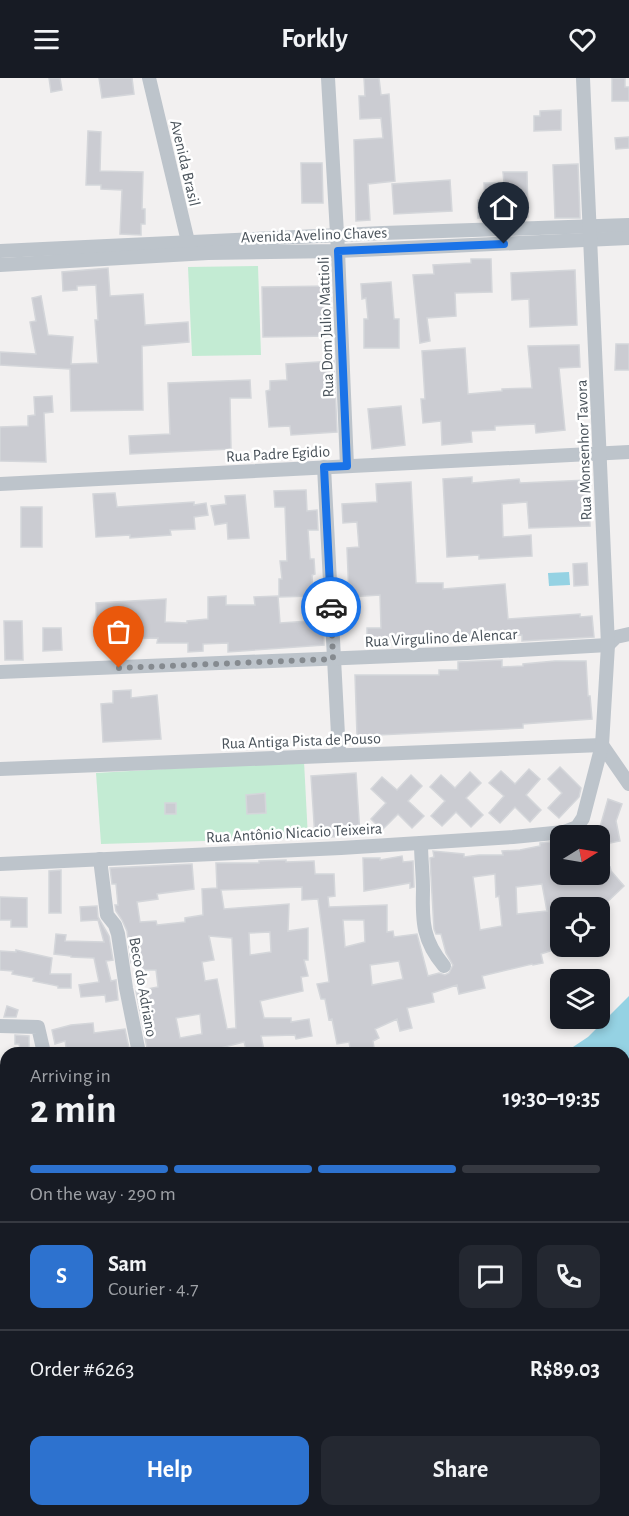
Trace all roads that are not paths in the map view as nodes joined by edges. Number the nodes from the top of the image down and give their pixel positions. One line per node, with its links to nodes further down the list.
1 (149, 78): 8 (street, Avenida Brasil)
2 (328, 78): 6 (street, Rua Dom Julio Mattioli)
3 (583, 78): 5 (street, Rua Monsenhor Tavora)
4 (629, 225): 5 (street, Avenida Avelino Chaves)
5 (591, 233): 6 (street, Avenida Avelino Chaves); 7 (street, Avenida Avelino Chaves); 10 (street, Avenida Avelino Chaves); 13 (street, Rua Monsenhor Tavora)
6 (337, 235): 8 (street, Avenida Avelino Chaves); 10 (street, Rua Dom Julio Mattioli)
7 (629, 238)
8 (190, 248): 9 (street, Avenida Avelino Chaves); 10 (street, Avenida Avelino Chaves); 11 (street, Avenida Avelino Chaves)
9 (0, 250)
10 (338, 251): 14 (street, Rua Dom Julio Mattioli)
11 (0, 265)
12 (629, 452): 13 (street, Rua Padre Egidio)
13 (600, 454): 14 (street, Rua Padre Egidio); 18 (street, Rua Monsenhor Tavora)
14 (347, 466): 15 (street, Rua Padre Egidio)
15 (324, 467): 16 (street, Rua Padre Egidio); 19 (street)
16 (0, 484)
17 (629, 634): 18 (street, Rua Virgulino de Alencar)
18 (608, 645): 19 (street, Rua Virgulino de Alencar); 21 (street, Rua Monsenhor Tavora)
19 (333, 659): 20 (street, Rua Virgulino de Alencar); 22 (street)
20 (0, 672)
21 (602, 746): 22 (street, Rua Antiga Pista de Pouso); 24 (street); 25 (street, Rua Monsenhor Tavora)
22 (339, 754): 23 (street, Rua Antiga Pista de Pouso)
23 (0, 769)
24 (629, 784)
25 (583, 818): 26 (street, Rua Antônio Nicacio Teixeira)
26 (421, 843): 27 (street, Rua Antônio Nicacio Teixeira); 29 (street)
27 (100, 859): 28 (street, Rua Antônio Nicacio Teixeira); 32 (street, Beco do Adriano)
28 (0, 864)
29 (444, 966)
30 (0, 1026): 31 (street)
31 (43, 1047)
32 (138, 1047)

